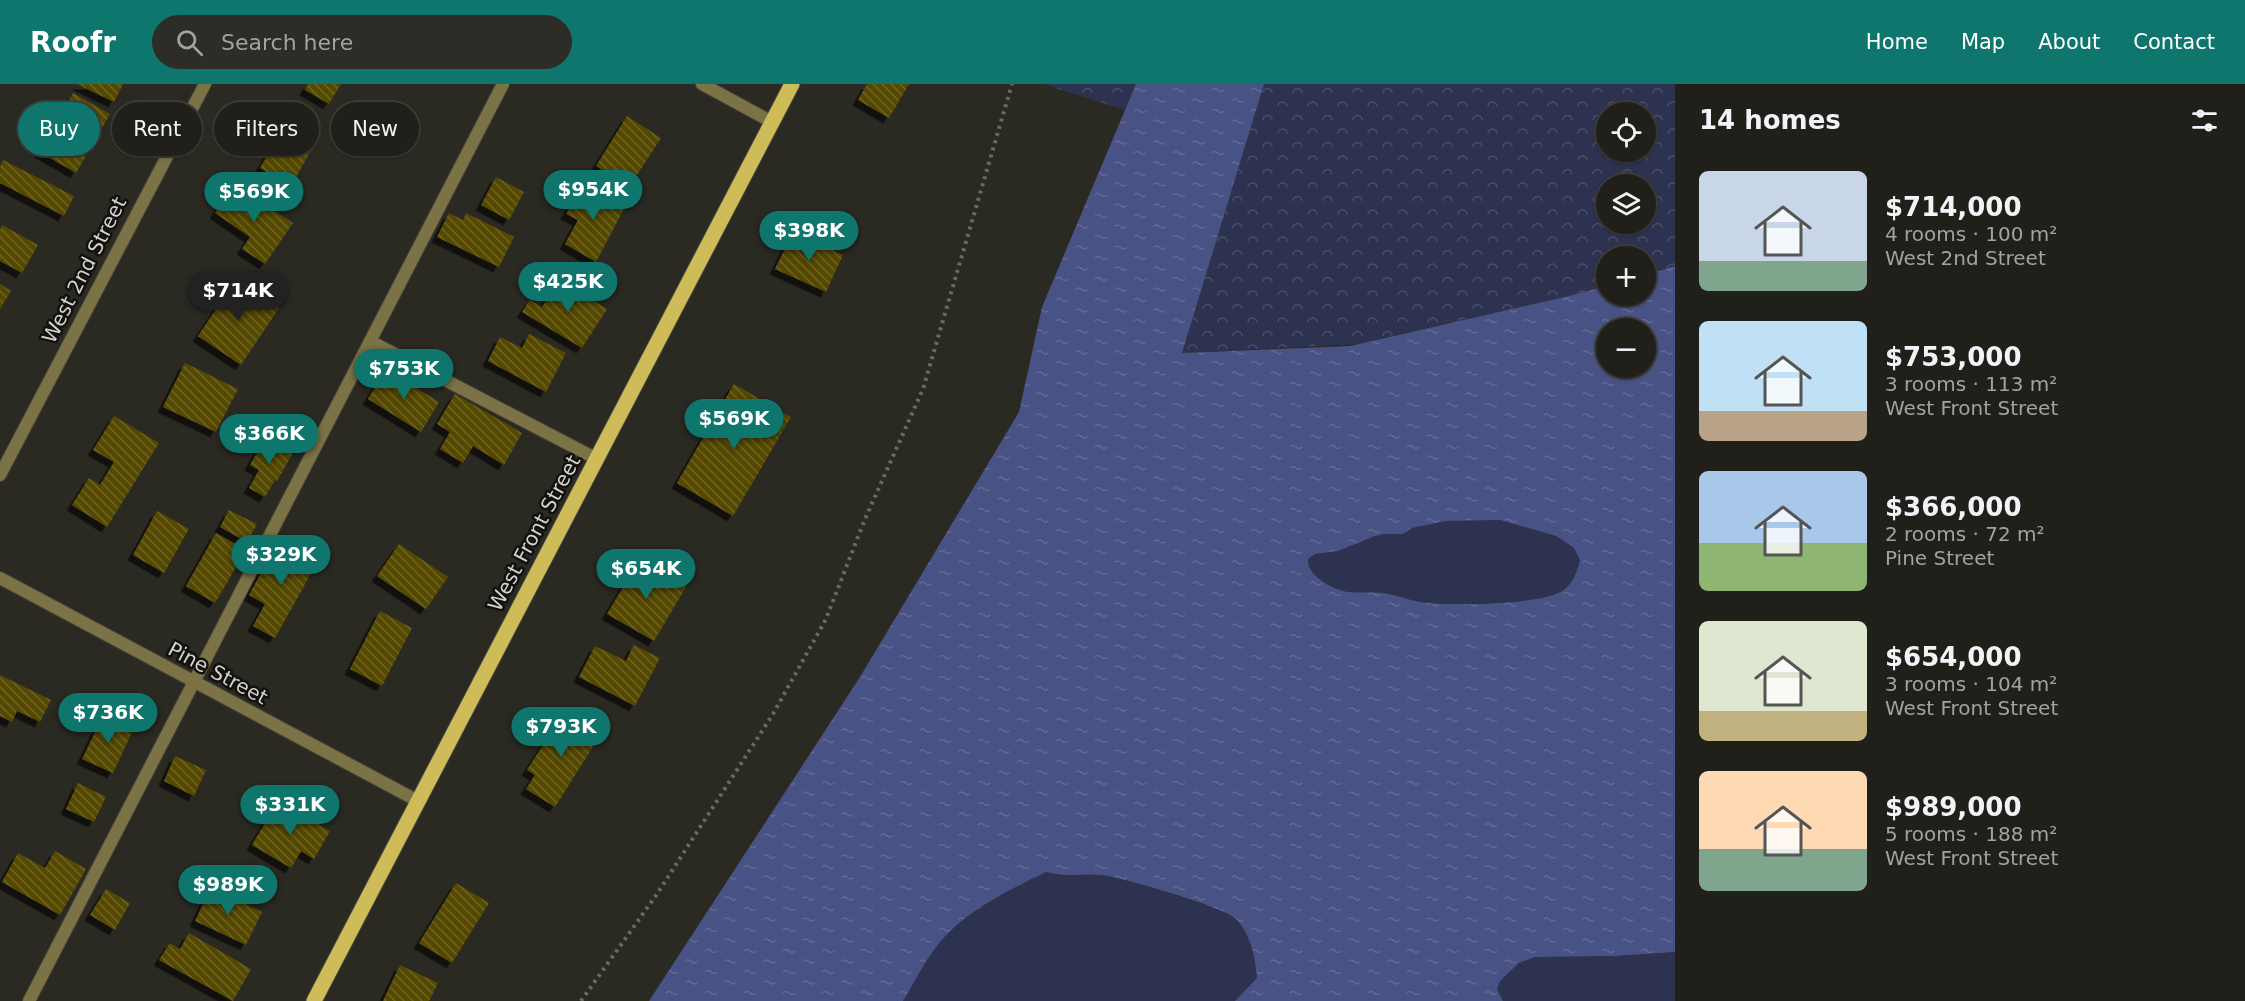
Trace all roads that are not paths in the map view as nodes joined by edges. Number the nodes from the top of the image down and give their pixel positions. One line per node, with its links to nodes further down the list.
1 (205, 84): 8 (street, West 2nd Street)
2 (503, 84): 6 (street)
3 (702, 84): 5 (street)
4 (792, 84): 5 (main road, West Front Street)
5 (772, 122): 7 (main road, West Front Street)
6 (370, 341): 7 (street); 10 (street)
7 (597, 459): 11 (main road, West Front Street)
8 (0, 475)
9 (0, 578): 10 (street, Pine Street)
10 (195, 682): 11 (street, Pine Street); 12 (street)
11 (418, 801): 13 (main road, West Front Street)
12 (29, 1001)
13 (314, 1001)

